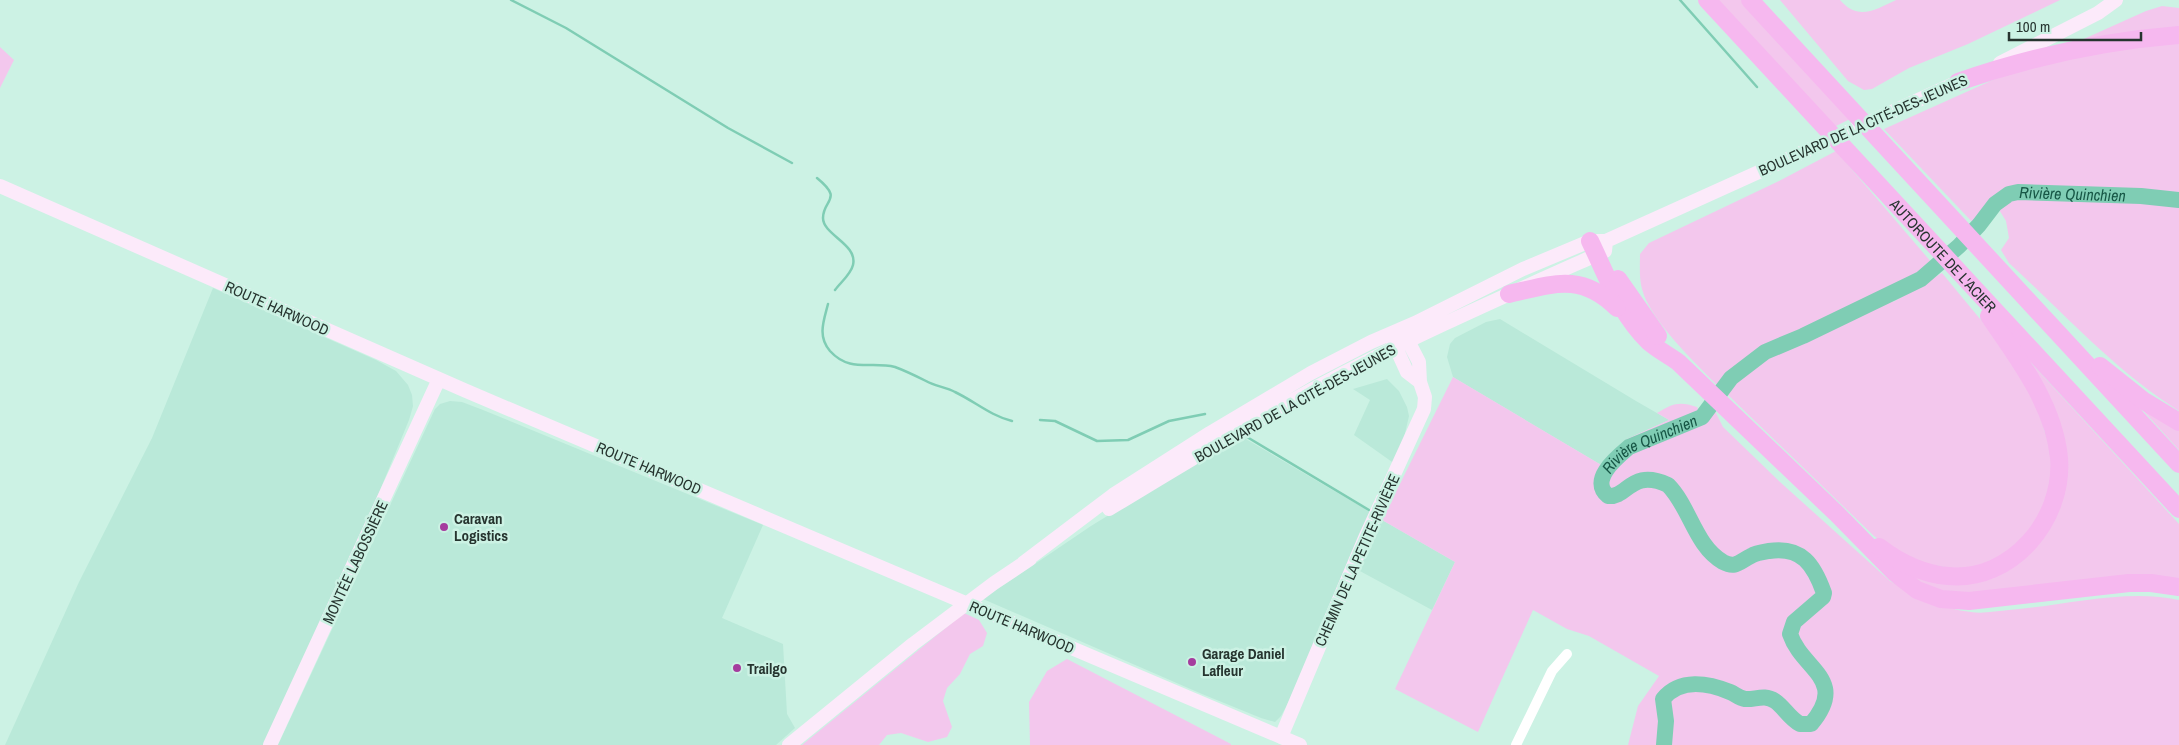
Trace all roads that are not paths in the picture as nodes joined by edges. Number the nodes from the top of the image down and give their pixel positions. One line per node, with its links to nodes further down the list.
1 (1707, 0): 8 (highway, AUTOROUTE DE L'ACIER)
2 (1750, 0): 11 (highway, AUTOROUTE DE L'ACIER)
3 (2116, 0): 5 (main road, BOULEVARD DE LA CITÉ-DES-JEUNES)
4 (2179, 35): 5 (highway)
5 (1958, 82): 7 (main road, BOULEVARD DE LA CITÉ-DES-JEUNES)
6 (0, 186): 14 (main road, ROUTE HARWOOD)
7 (1599, 247): 9 (main road, BOULEVARD DE LA CITÉ-DES-JEUNES); 10 (highway); 12 (main road, BOULEVARD DE LA CITÉ-DES-JEUNES); 13 (highway)
8 (1955, 266): 17 (highway, AUTOROUTE DE L'ACIER); 18 (highway)
9 (1509, 294): 10 (highway); 12 (main road, BOULEVARD DE LA CITÉ-DES-JEUNES)
10 (1632, 322): 13 (highway)
11 (2060, 336): 15 (highway); 16 (highway, AUTOROUTE DE L'ACIER)
12 (1399, 337): 21 (main road, CHEMIN DE LA PETITE-RIVIÈRE); 23 (main road, BOULEVARD DE LA CITÉ-DES-JEUNES)
13 (1678, 362): 18 (highway)
14 (439, 379): 21 (main road, ROUTE HARWOOD); 22 (main road, MONTÉE LABOSSIÈRE)
15 (2179, 422)
16 (2179, 464)
17 (2179, 509)
18 (1836, 513): 19 (highway)
19 (2179, 588)
20 (1567, 654): 25 (street)
21 (1281, 737): 24 (main road, ROUTE HARWOOD)
22 (270, 745)
23 (789, 745)
24 (1300, 745)
25 (1516, 745)

